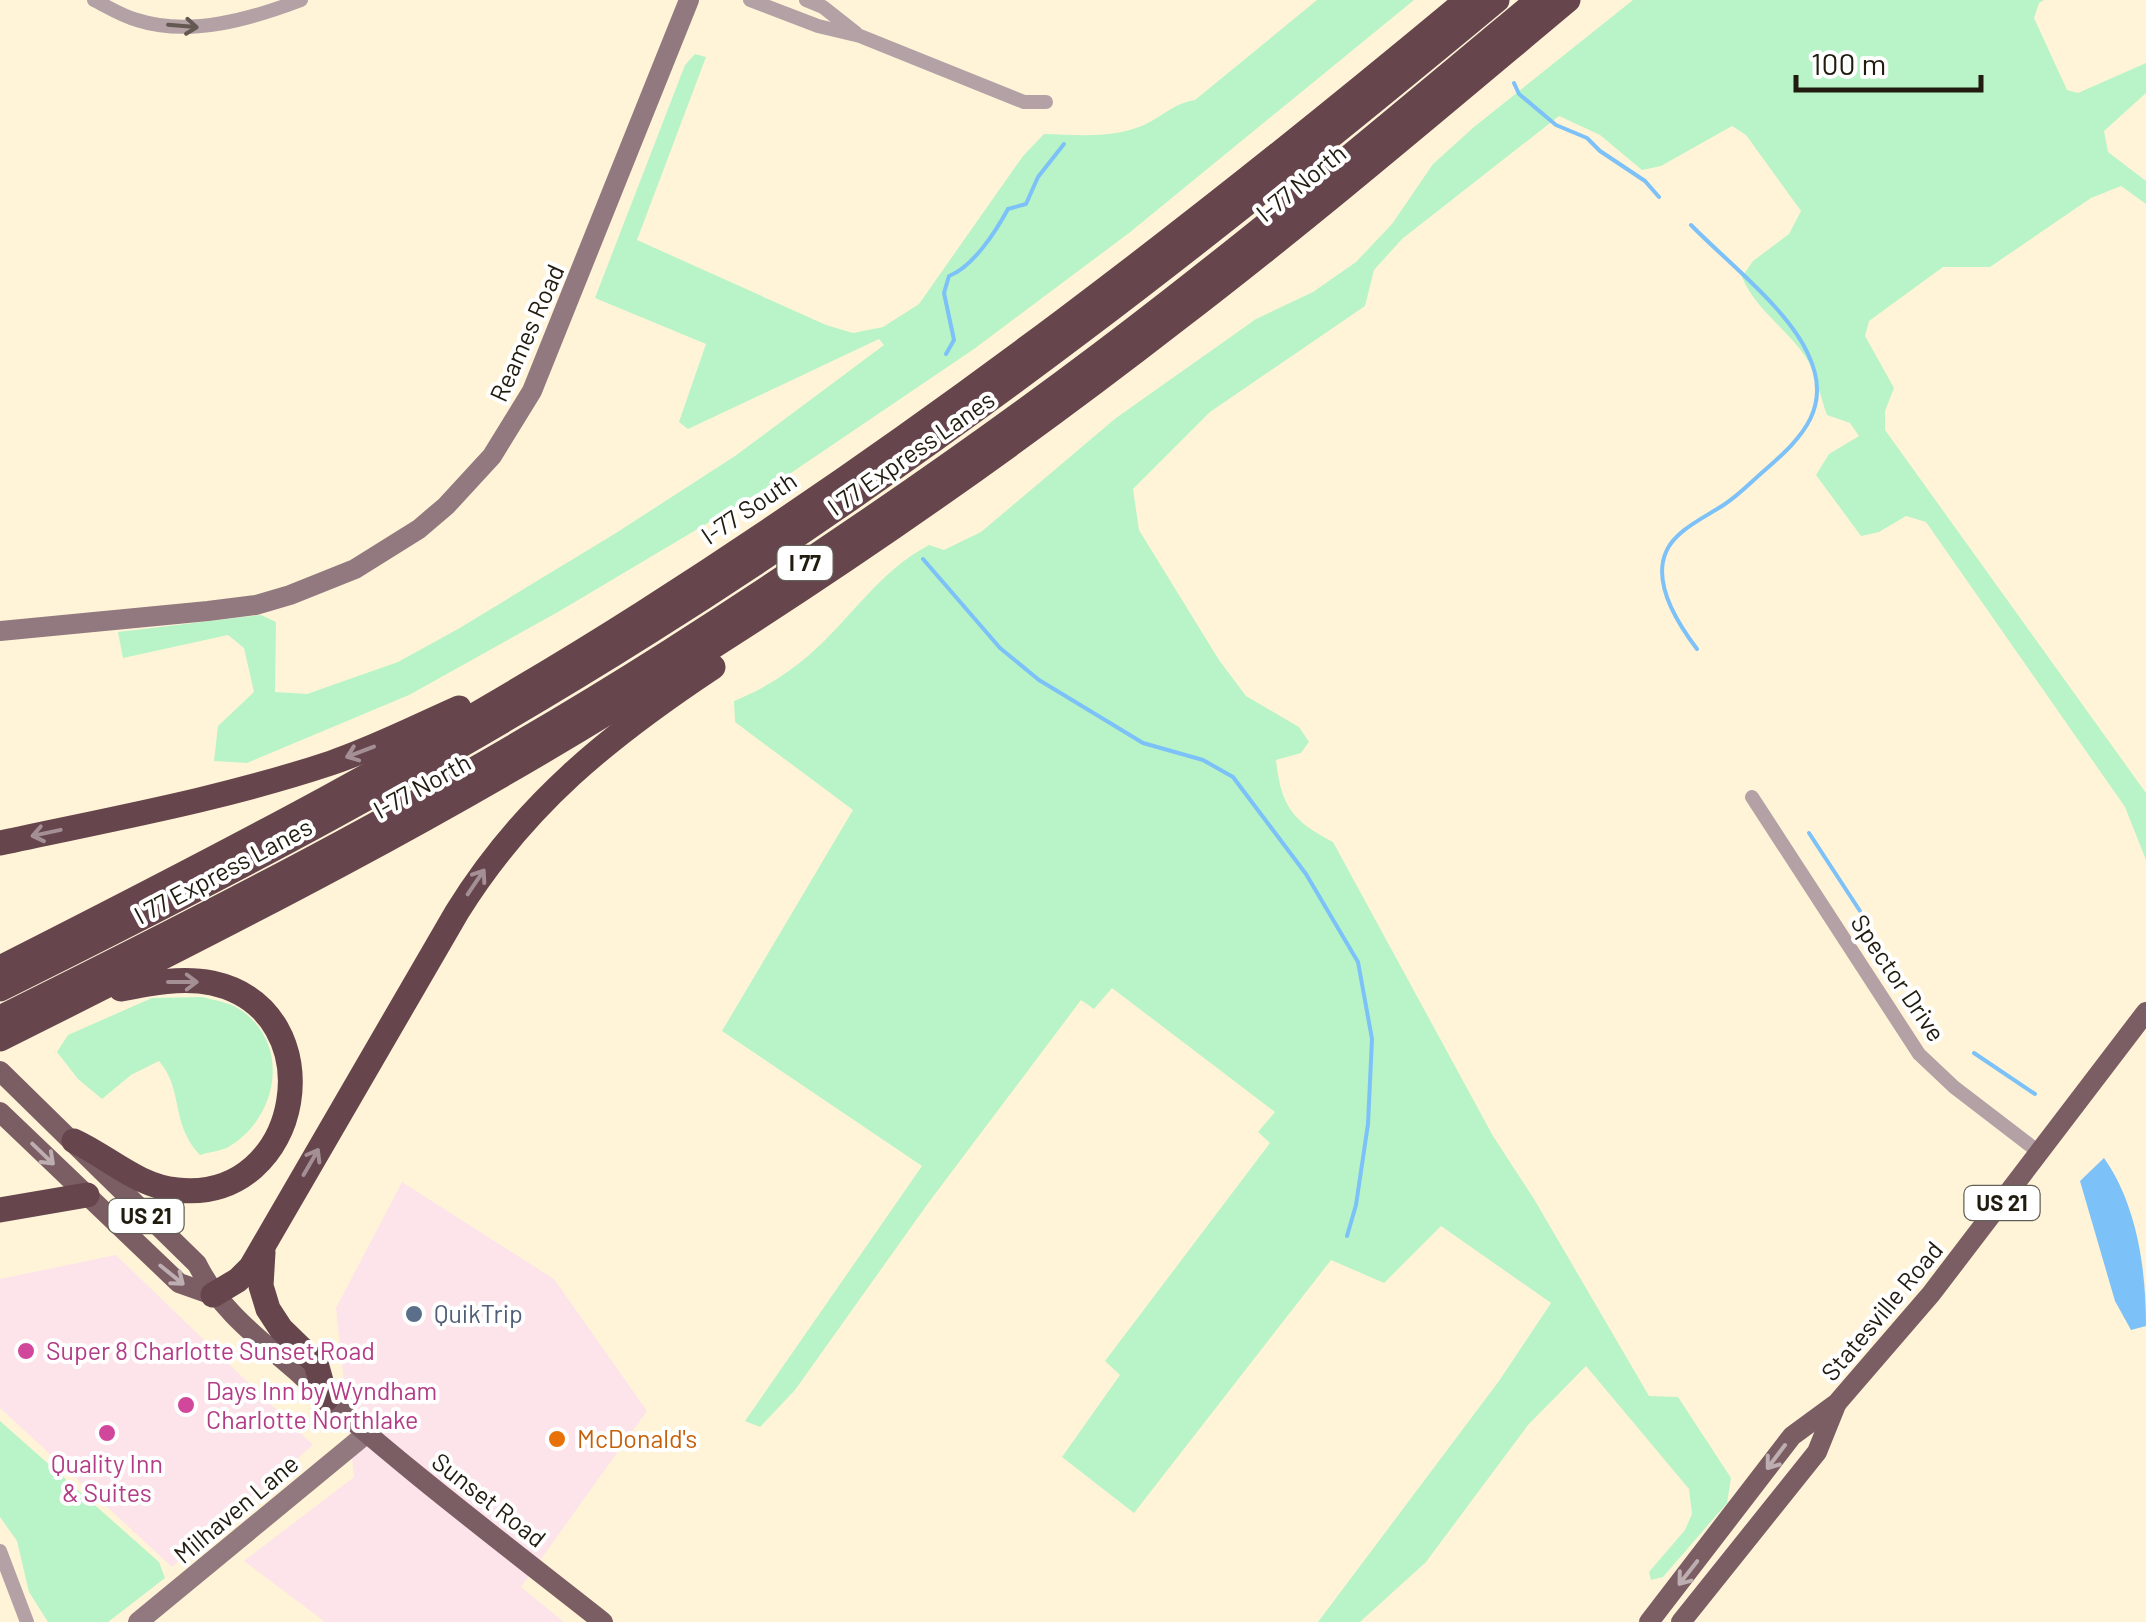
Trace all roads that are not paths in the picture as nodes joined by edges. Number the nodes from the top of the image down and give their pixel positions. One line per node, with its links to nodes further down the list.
1 (94, 0): 2 (street, one-way to 2)
2 (301, 0)
3 (688, 0): 13 (main road, Reames Road)
4 (750, 0): 10 (street)
5 (806, 0): 10 (street)
6 (1467, 0): 14 (highway, I-77 South / I 77)
7 (1497, 0): 18 (highway, I 77 Express Lanes / I 77)
8 (1538, 0): 21 (highway, I 77 Express Lanes / I 77)
9 (1568, 0): 12 (highway, I-77 North / I 77)
10 (860, 36): 11 (street)
11 (1046, 102)
12 (855, 552): 19 (highway, I-77 North / I 77); 29 (highway, one-way to 12)
13 (0, 631)
14 (577, 654): 16 (highway, one-way to 16); 17 (highway, I-77 South / I 77)
15 (1752, 797): 26 (street, Spector Drive)
16 (0, 843)
17 (0, 968)
18 (0, 989)
19 (87, 996): 22 (highway, I-77 North / I 77); 25 (highway, one-way to 25)
20 (2146, 1012): 26 (main road, Statesville Road / US 21)
21 (0, 1018)
22 (0, 1039)
23 (6, 1077): 25 (main road, Sunset Road / US 21)
24 (0, 1112): 27 (main road, Sunset Road / US 21, one-way to 27)
25 (74, 1142): 30 (main road, Sunset Road / US 21)
26 (2040, 1153): 32 (main road, Statesville Road / US 21)
27 (87, 1195): 28 (highway, US 21); 30 (main road, Sunset Road / US 21, one-way to 30)
28 (0, 1210)
29 (263, 1247): 30 (highway); 31 (highway)
30 (213, 1295): 31 (main road, Sunset Road / US 21)
31 (326, 1399): 33 (main road, Sunset Road / US 21)
32 (1837, 1402): 38 (main road, Statesville Road / US 21, one-way to 38); 39 (main road, Statesville Road / US 21)
33 (366, 1434): 36 (main road, Milhaven Lane); 37 (main road, Sunset Road / US 21)
34 (0, 1551): 35 (street)
35 (27, 1622)
36 (138, 1622)
37 (603, 1622)
38 (1649, 1622)
39 (1681, 1622)

